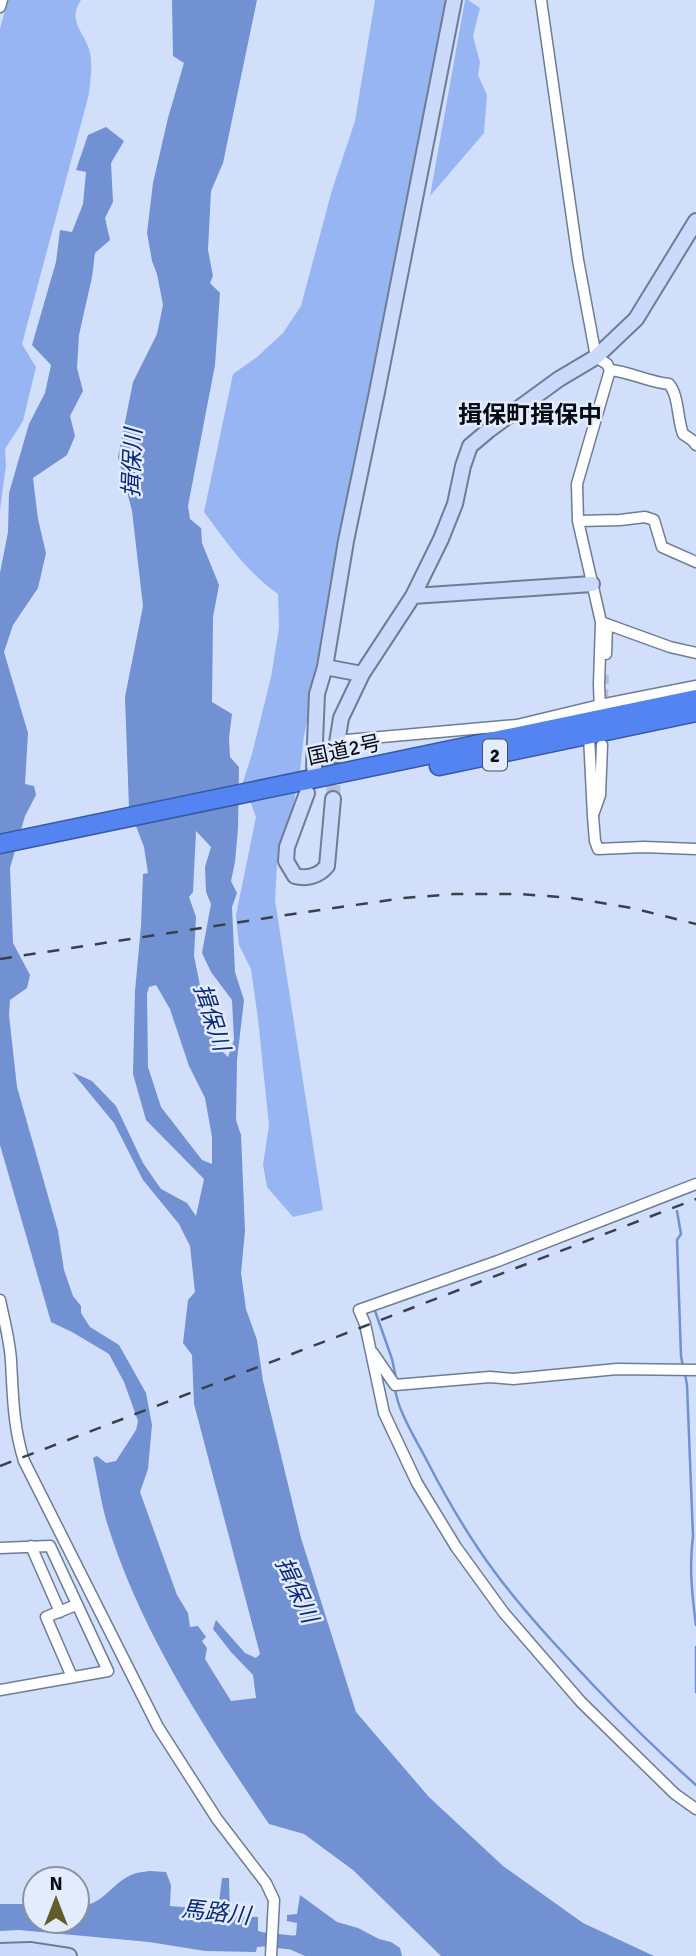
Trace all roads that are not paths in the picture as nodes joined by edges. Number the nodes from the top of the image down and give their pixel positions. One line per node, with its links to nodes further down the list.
1 (2, 0): 4 (street)
2 (454, 0): 15 (street)
3 (541, 0): 6 (street)
4 (0, 7)
5 (696, 221): 6 (street)
6 (596, 357): 7 (street); 12 (street)
7 (610, 370): 8 (street); 9 (street)
8 (696, 445)
9 (578, 521): 10 (street); 11 (street)
10 (696, 562)
11 (592, 584): 12 (street); 13 (street)
12 (413, 596): 16 (street)
13 (604, 623): 14 (street); 17 (street); 20 (street)
14 (696, 653)
15 (326, 667): 16 (street); 24 (street)
16 (362, 674): 23 (street)
17 (604, 675)
18 (696, 685): 20 (street)
19 (696, 699): 20 (highway, 国道2号 / 2)
20 (600, 712): 23 (street); 24 (highway, 国道2号 / 2)
21 (696, 712): 22 (highway, 国道2号 / 2)
22 (595, 740): 24 (highway, 国道2号 / 2); 26 (street); 26 (street)
23 (336, 748)
24 (302, 788): 25 (street); 27 (highway, 国道2号 / 2); 29 (highway, 国道2号 / 2)
25 (333, 799)
26 (593, 816): 28 (street)
27 (0, 844)
28 (696, 849)
29 (0, 855)
30 (696, 1184): 32 (street)
31 (0, 1300): 43 (street)
32 (370, 1350): 33 (street); 40 (street)
33 (696, 1370)
34 (30, 1546): 35 (street); 36 (street); 37 (street)
35 (0, 1548)
36 (76, 1605): 37 (street); 38 (street)
37 (60, 1612): 38 (street)
38 (72, 1677): 39 (street)
39 (0, 1690)
40 (696, 1809)
41 (0, 1951): 42 (street)
42 (69, 1956)
43 (271, 1956)

